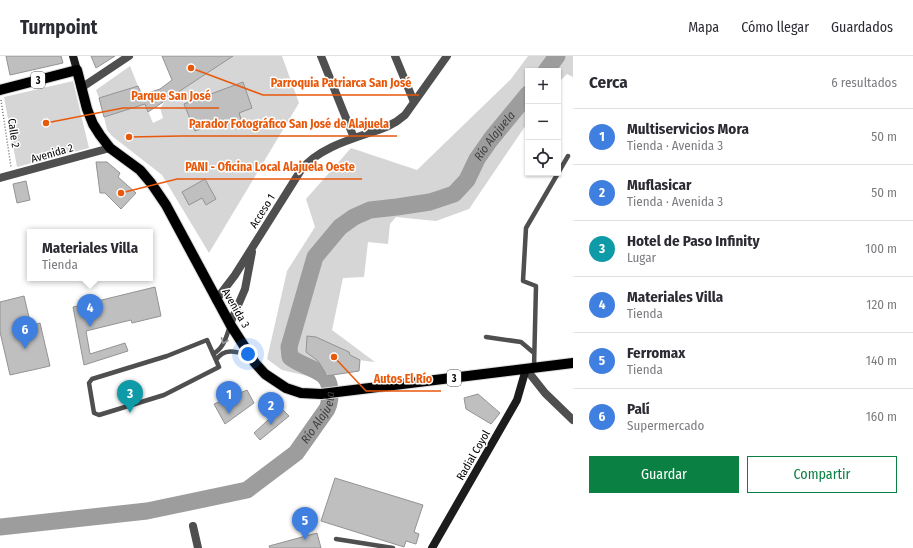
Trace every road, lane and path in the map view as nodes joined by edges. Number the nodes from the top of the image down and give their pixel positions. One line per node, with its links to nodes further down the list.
1 (73, 56): 6 (street)
2 (129, 56): 7 (street)
3 (321, 56): 11 (street)
4 (395, 56): 10 (street)
5 (447, 56): 10 (street, Acceso 1)
6 (77, 70): 7 (main road, Avenida 3 / 3); 8 (main road, 3)
7 (81, 88): 12 (main road, Avenida 3 / 3)
8 (0, 90)
9 (0, 94): 14 (path, Calle 2)
10 (414, 102): 11 (street, Acceso 1)
11 (354, 138): 16 (street, Acceso 1)
12 (110, 148): 14 (street, Avenida 2); 17 (main road, Avenida 3 / 3)
13 (568, 156): 20 (lane)
14 (12, 175): 15 (street, Avenida 2)
15 (0, 178)
16 (254, 245): 17 (street, Acceso 1); 18 (street, Acceso 1)
17 (216, 300): 18 (main road, Avenida 3 / 3)
18 (230, 324): 21 (lane, one-way to 21); 22 (main road, Avenida 3 / 3)
19 (486, 337): 20 (lane)
20 (534, 353): 25 (lane)
21 (213, 354): 23 (lane); 23 (lane)
22 (250, 355): 23 (lane); 25 (main road, Avenida 3 / 3)
23 (216, 360)
24 (573, 363): 25 (main road, Avenida 3 / 3)
25 (530, 369): 26 (street); 31 (street, Radial Coyol)
26 (573, 420)
27 (193, 526): 29 (street)
28 (336, 538): 30 (lane)
29 (198, 548)
30 (393, 548)
31 (432, 548)

